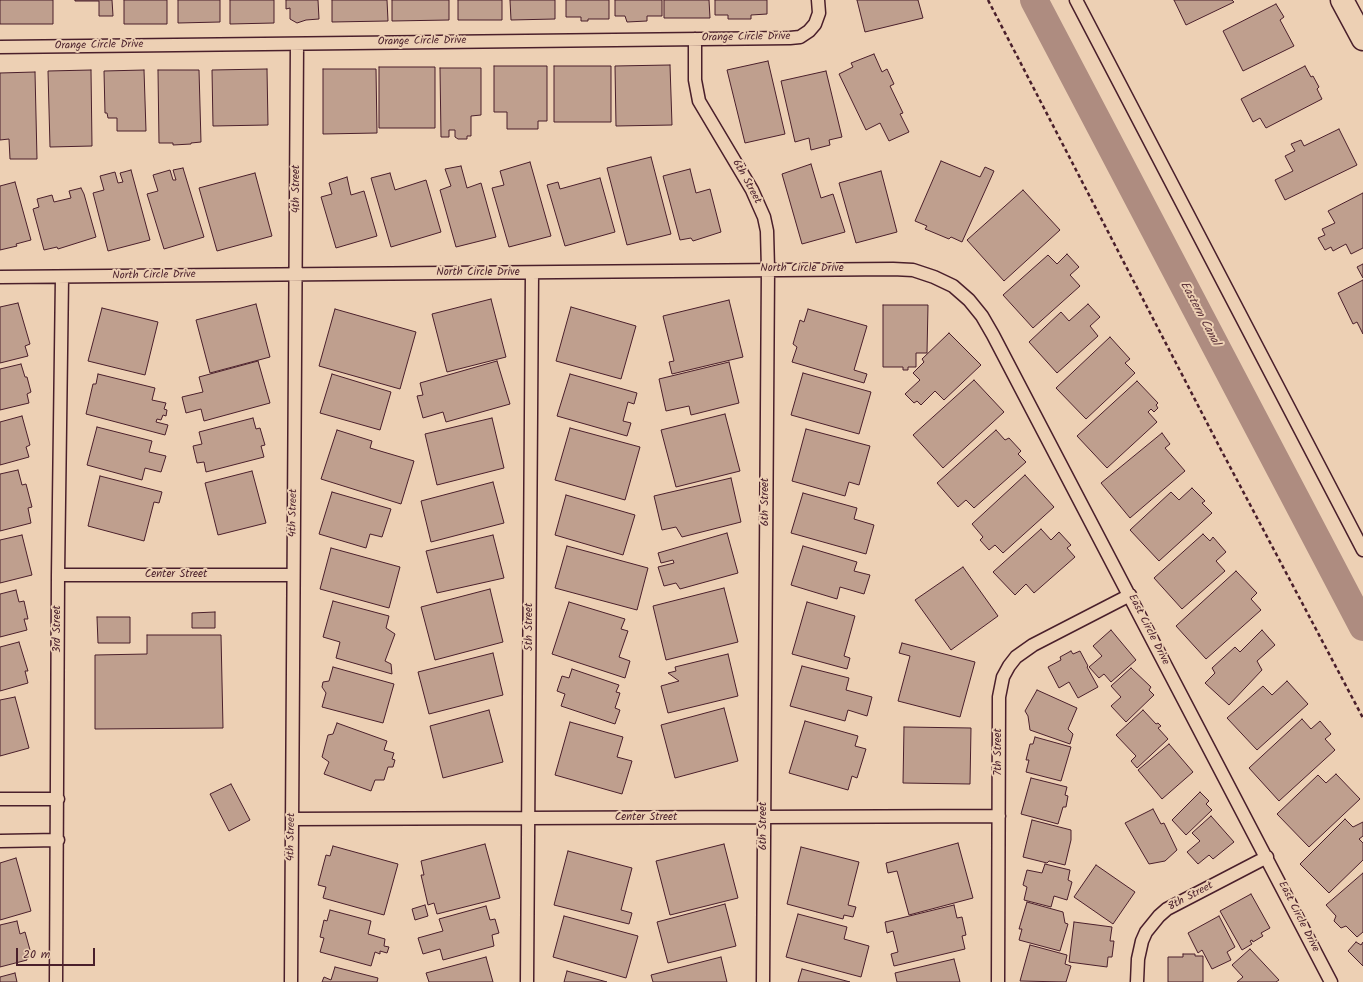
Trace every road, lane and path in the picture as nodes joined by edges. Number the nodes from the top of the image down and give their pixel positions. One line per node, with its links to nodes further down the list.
1 (818, 0): 6 (lane, Orange Circle Drive)
2 (988, 0): 19 (path)
3 (1076, 0): 15 (lane)
4 (1342, 0): 5 (street)
5 (1361, 31)
6 (695, 39): 7 (lane, Orange Circle Drive); 9 (lane, 6th Street)
7 (297, 44): 8 (lane, Orange Circle Drive); 11 (lane, 4th Street)
8 (0, 47)
9 (768, 269): 10 (lane, North Circle Drive); 14 (lane, North Circle Drive); 23 (lane, 6th Street)
10 (532, 273): 11 (lane, North Circle Drive); 24 (lane, 5th Street)
11 (296, 274): 12 (lane, North Circle Drive); 17 (lane, 4th Street)
12 (62, 276): 13 (lane, North Circle Drive); 16 (lane, 3rd Street)
13 (0, 278)
14 (953, 286): 18 (lane, East Circle Drive)
15 (1363, 550)
16 (58, 575): 17 (lane, Center Street); 21 (lane, 3rd Street)
17 (293, 575): 25 (lane, 4th Street)
18 (1130, 595): 22 (lane, 7th Street); 28 (lane, East Circle Drive)
19 (1363, 718)
20 (0, 799): 21 (lane)
21 (58, 799): 26 (lane, 3rd Street)
22 (999, 816): 23 (lane, Center Street); 33 (lane, 7th Street)
23 (764, 817): 24 (lane, Center Street); 32 (lane, 6th Street)
24 (528, 818): 25 (lane, Center Street); 31 (lane, 5th Street)
25 (292, 819): 30 (lane, 4th Street)
26 (58, 840): 27 (lane); 29 (lane, 3rd Street)
27 (0, 841)
28 (1267, 857): 34 (lane, 8th Street); 35 (lane, East Circle Drive)
29 (56, 982)
30 (290, 982)
31 (527, 982)
32 (762, 982)
33 (998, 982)
34 (1137, 982)
35 (1331, 982)

